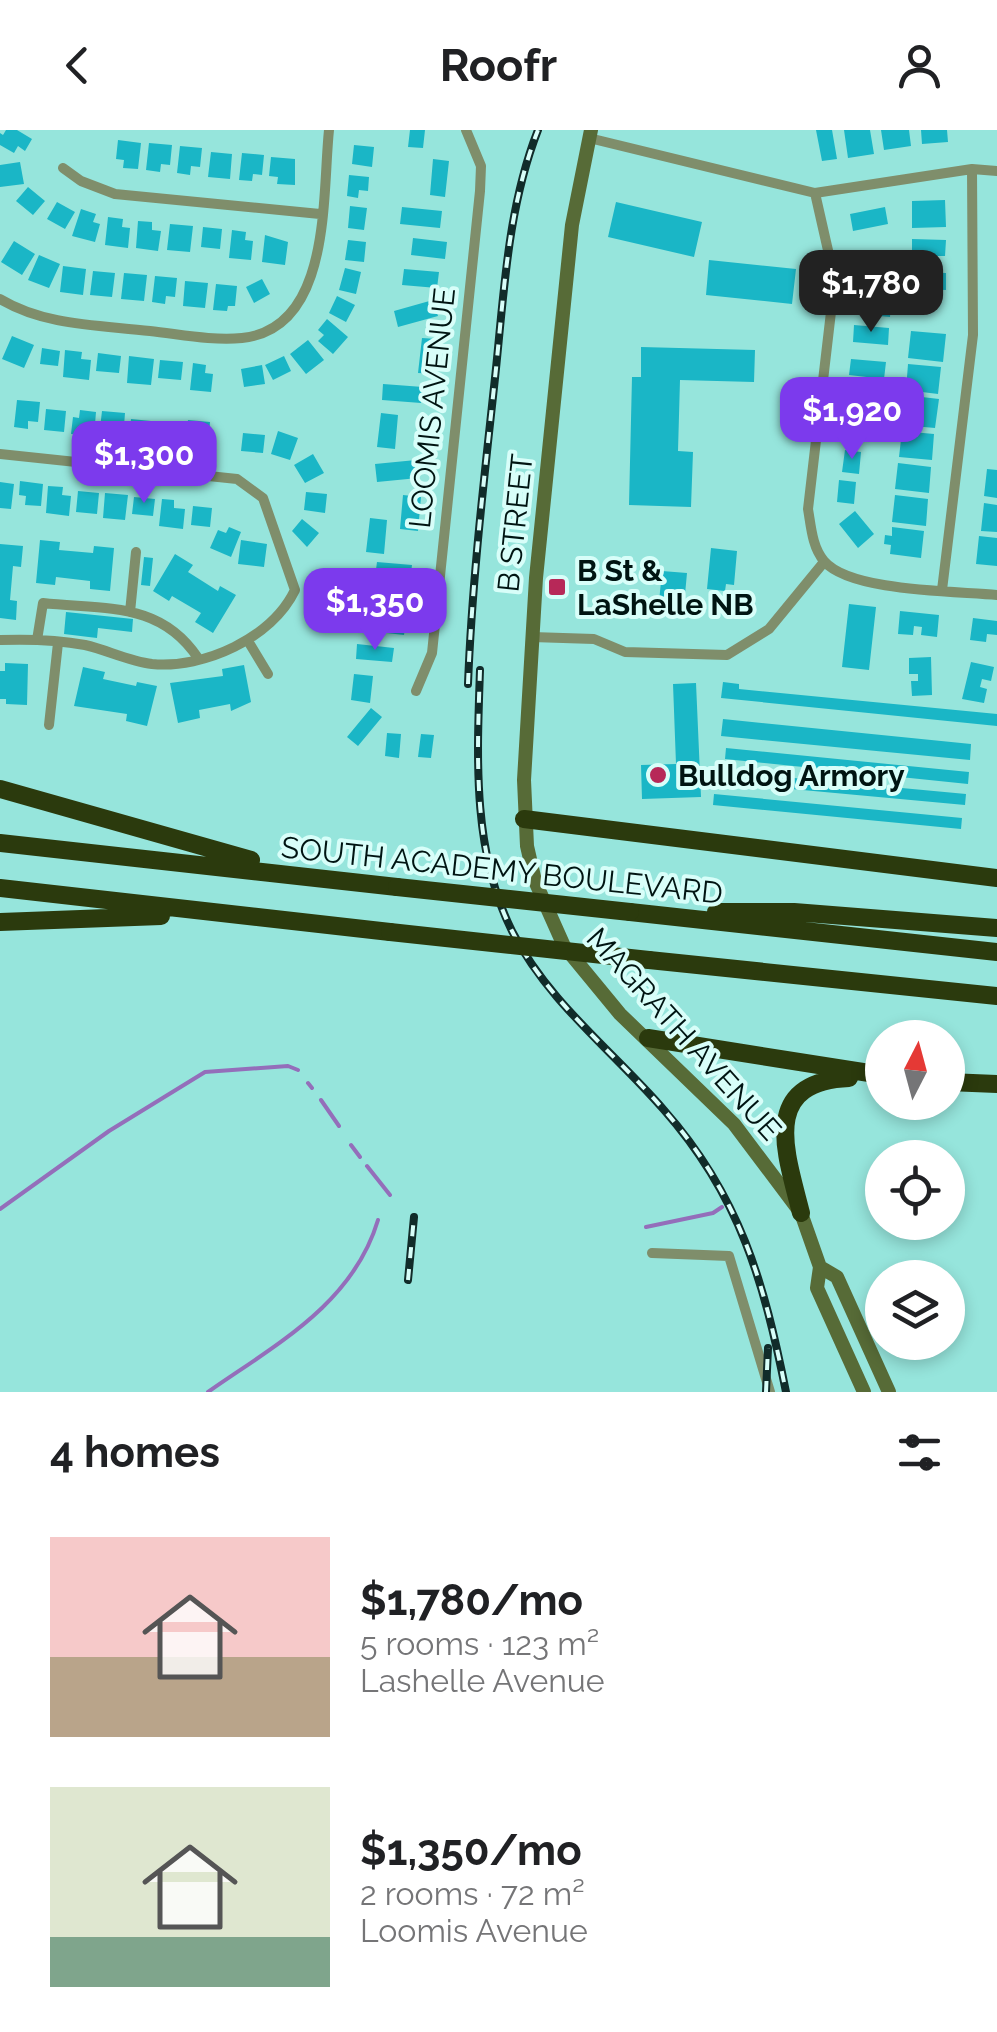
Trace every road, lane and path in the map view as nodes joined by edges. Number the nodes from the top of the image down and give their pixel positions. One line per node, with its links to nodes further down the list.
1 (329, 130): 8 (street)
2 (466, 130): 23 (street, LOOMIS AVENUE)
3 (590, 134): 7 (street); 16 (main road, B STREET)
4 (63, 168): 8 (street)
5 (972, 169): 6 (street); 7 (street); 13 (street)
6 (997, 171)
7 (814, 194): 12 (street)
8 (320, 214): 9 (street)
9 (0, 299)
10 (0, 454): 19 (street)
11 (136, 552): 15 (street)
12 (824, 562): 13 (street); 16 (street)
13 (942, 590): 14 (street)
14 (997, 594)
15 (130, 612): 18 (street); 21 (street)
16 (532, 637): 26 (main road, B STREET)
17 (0, 640): 18 (street)
18 (38, 640): 20 (street)
19 (248, 640): 21 (street); 22 (street)
20 (58, 643): 21 (street); 24 (street)
21 (198, 658)
22 (268, 674)
23 (416, 691)
24 (49, 725)
25 (0, 789): 28 (highway)
26 (524, 819): 29 (highway); 33 (main road, B STREET)
27 (0, 843): 28 (highway, SOUTH ACADEMY BOULEVARD)
28 (309, 876): 31 (highway, SOUTH ACADEMY BOULEVARD, bridge)
29 (997, 878)
30 (0, 888): 32 (highway)
31 (630, 912): 35 (highway); 36 (highway, SOUTH ACADEMY BOULEVARD)
32 (246, 915): 34 (highway); 37 (highway, bridge)
33 (551, 920): 38 (main road, MAGRATH AVENUE)
34 (0, 922)
35 (997, 928)
36 (997, 952)
37 (997, 996)
38 (648, 1038): 39 (highway); 43 (main road, MAGRATH AVENUE)
39 (865, 1073)
40 (865, 1077): 43 (highway)
41 (965, 1083): 42 (highway)
42 (997, 1084)
43 (801, 1213): 45 (main road, MAGRATH AVENUE)
44 (652, 1253): 46 (street)
45 (820, 1267): 47 (main road); 48 (main road, MAGRATH AVENUE)
46 (770, 1392)
47 (864, 1392)
48 (889, 1392)

